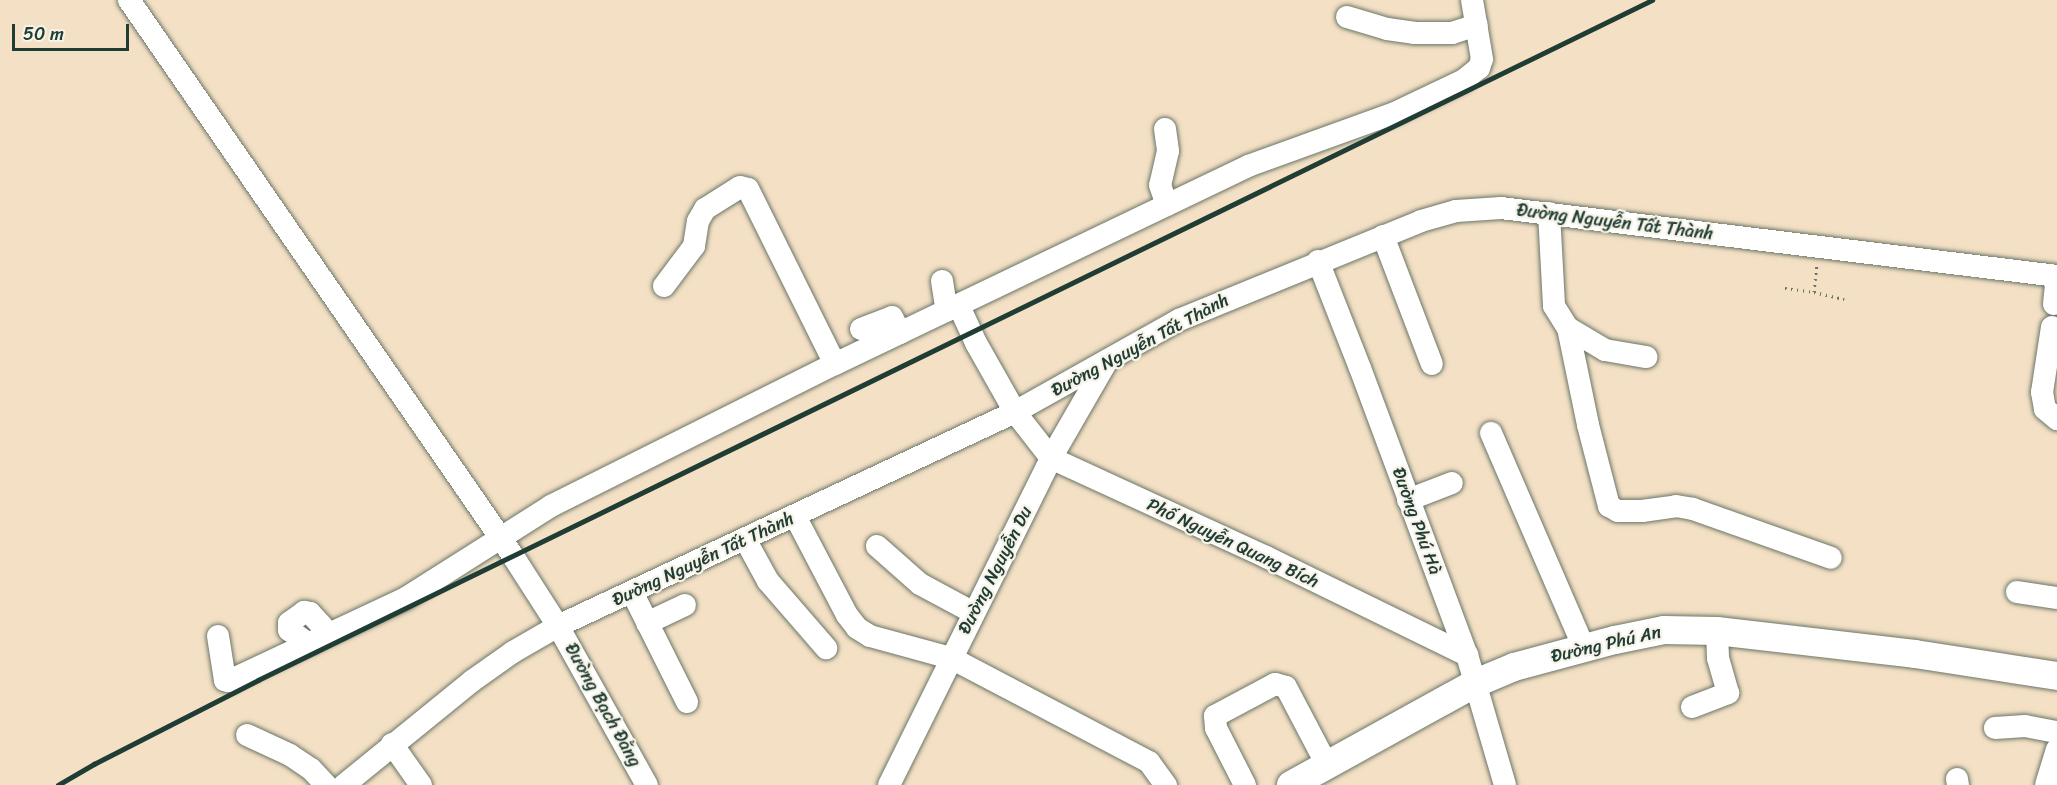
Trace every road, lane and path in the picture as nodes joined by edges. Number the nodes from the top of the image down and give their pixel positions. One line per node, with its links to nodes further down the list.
1 (129, 0): 34 (street, Đường Bạch Đằng)
2 (1472, 0): 4 (street)
3 (1347, 17): 4 (street)
4 (1477, 25): 6 (street)
5 (1165, 129): 6 (street)
6 (1167, 205): 18 (street)
7 (1549, 213): 8 (street, Đường Nguyễn Tất Thành); 9 (street, Đường Nguyễn Tất Thành); 20 (street)
8 (1383, 236): 10 (street, Đường Nguyễn Tất Thành); 26 (street)
9 (1819, 248): 11 (street, Đường Nguyễn Tất Thành); 15 (path)
10 (1318, 261): 24 (street, Đường Nguyễn Tất Thành); 32 (street, Đường Phú Hà)
11 (2057, 276): 17 (street)
12 (942, 281): 18 (street, Phố Nguyễn Quang Bích)
13 (664, 286): 25 (street)
14 (1785, 288): 15 (path)
15 (1814, 292): 16 (path)
16 (1844, 299)
17 (2054, 304)
18 (953, 308): 22 (street); 27 (street, Phố Nguyễn Quang Bích)
19 (2052, 327): 28 (street)
20 (1568, 328): 23 (street); 37 (street)
21 (861, 329): 22 (street)
22 (900, 333): 25 (street)
23 (1646, 357)
24 (1108, 360): 27 (street, Đường Nguyễn Tất Thành); 30 (street, Đường Nguyễn Du)
25 (836, 364): 34 (street)
26 (1432, 364)
27 (1015, 412): 30 (street, Phố Nguyễn Quang Bích); 33 (street, Đường Nguyễn Tất Thành)
28 (2057, 419)
29 (1491, 433): 50 (street)
30 (1051, 458): 42 (street, Đường Nguyễn Du); 51 (street, Phố Nguyễn Quang Bích)
31 (1452, 483): 32 (street)
32 (1408, 500): 51 (street, Đường Phú Hà)
33 (795, 516): 35 (street, Đường Nguyễn Tất Thành); 52 (street)
34 (500, 536): 45 (street, Đường Bạch Đằng); 48 (street)
35 (745, 539): 38 (street, Đường Nguyễn Tất Thành); 49 (street)
36 (877, 546): 42 (street)
37 (1831, 558)
38 (632, 592): 43 (street); 45 (street, Đường Nguyễn Tất Thành)
39 (2017, 592): 40 (street)
40 (2057, 598)
41 (685, 605): 43 (street)
42 (974, 612): 52 (street, Đường Nguyễn Du)
43 (647, 623): 55 (street)
44 (322, 626): 48 (street)
45 (558, 626): 60 (street, Đường Nguyễn Tất Thành); 66 (street, Đường Bạch Đằng)
46 (1717, 631): 50 (main road, Đường Phú An); 53 (main road, Đường Phú An); 56 (street)
47 (218, 636): 48 (street)
48 (309, 644)
49 (826, 648)
50 (1584, 648): 54 (main road, Đường Phú An)
51 (1467, 655): 54 (street, Đường Phú Hà)
52 (951, 658): 67 (street, Đường Nguyễn Du); 68 (street)
53 (2057, 675)
54 (1476, 683): 62 (main road, Đường Phú An); 71 (street, Đường Phú Hà)
55 (687, 702)
56 (1692, 707)
57 (1995, 729): 58 (street)
58 (2057, 732)
59 (248, 735): 63 (street)
60 (392, 744): 64 (street, Đường Nguyễn Tất Thành); 65 (street)
61 (2057, 750): 72 (street)
62 (1327, 765): 69 (street); 70 (main road, Đường Phú An)
63 (326, 785)
64 (344, 785)
65 (421, 785)
66 (647, 785)
67 (889, 785)
68 (1166, 785)
69 (1245, 785)
70 (1291, 785)
71 (1505, 785)
72 (2046, 785)

